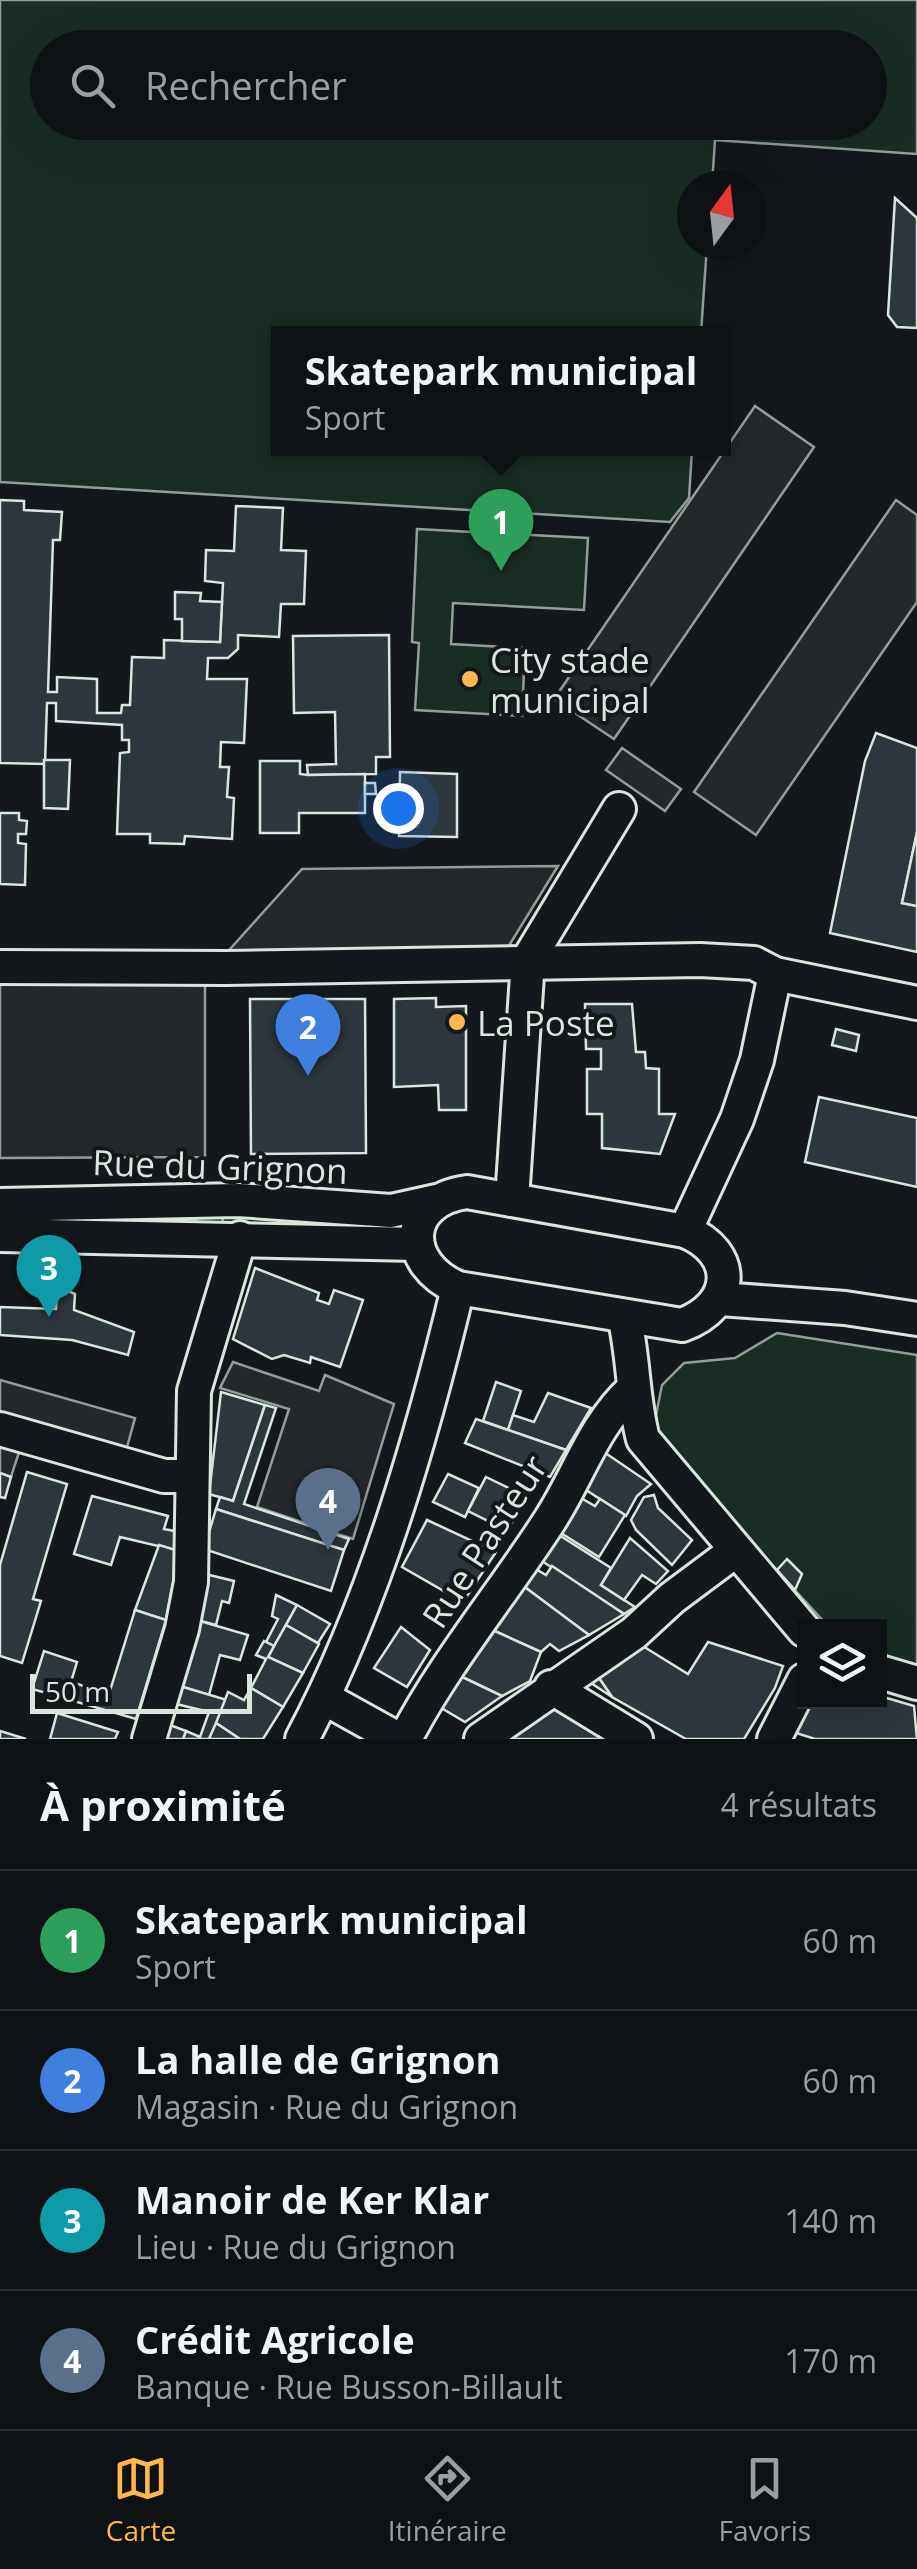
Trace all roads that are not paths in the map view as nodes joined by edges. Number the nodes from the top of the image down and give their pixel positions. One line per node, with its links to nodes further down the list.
1 (619, 809): 2 (street)
2 (528, 960): 3 (street); 4 (street); 6 (street)
3 (0, 967)
4 (775, 974): 5 (street); 9 (street)
5 (917, 1003)
6 (512, 1200): 7 (street, Rue du Grignon); 9 (street, Rue du Grignon)
7 (436, 1201): 8 (street, Rue du Grignon); 12 (street)
8 (0, 1205)
9 (684, 1231): 13 (street)
10 (0, 1235): 11 (street, Rue du Grignon)
11 (240, 1238): 12 (street, Rue du Grignon); 19 (street)
12 (417, 1244): 14 (street)
13 (721, 1283): 15 (street); 16 (street)
14 (458, 1288): 15 (street); 26 (street)
15 (624, 1316): 17 (street)
16 (917, 1318)
17 (632, 1390): 20 (street); 29 (street, Rue Pasteur)
18 (0, 1430): 19 (street)
19 (192, 1476): 27 (street)
20 (735, 1550): 21 (street); 24 (street)
21 (797, 1622)
22 (887, 1674): 23 (street)
23 (917, 1682)
24 (551, 1686): 30 (street); 31 (street)
25 (797, 1694): 32 (street)
26 (324, 1698): 28 (street); 29 (street)
27 (149, 1739)
28 (302, 1739)
29 (401, 1739)
30 (481, 1739)
31 (636, 1739)
32 (774, 1739)

